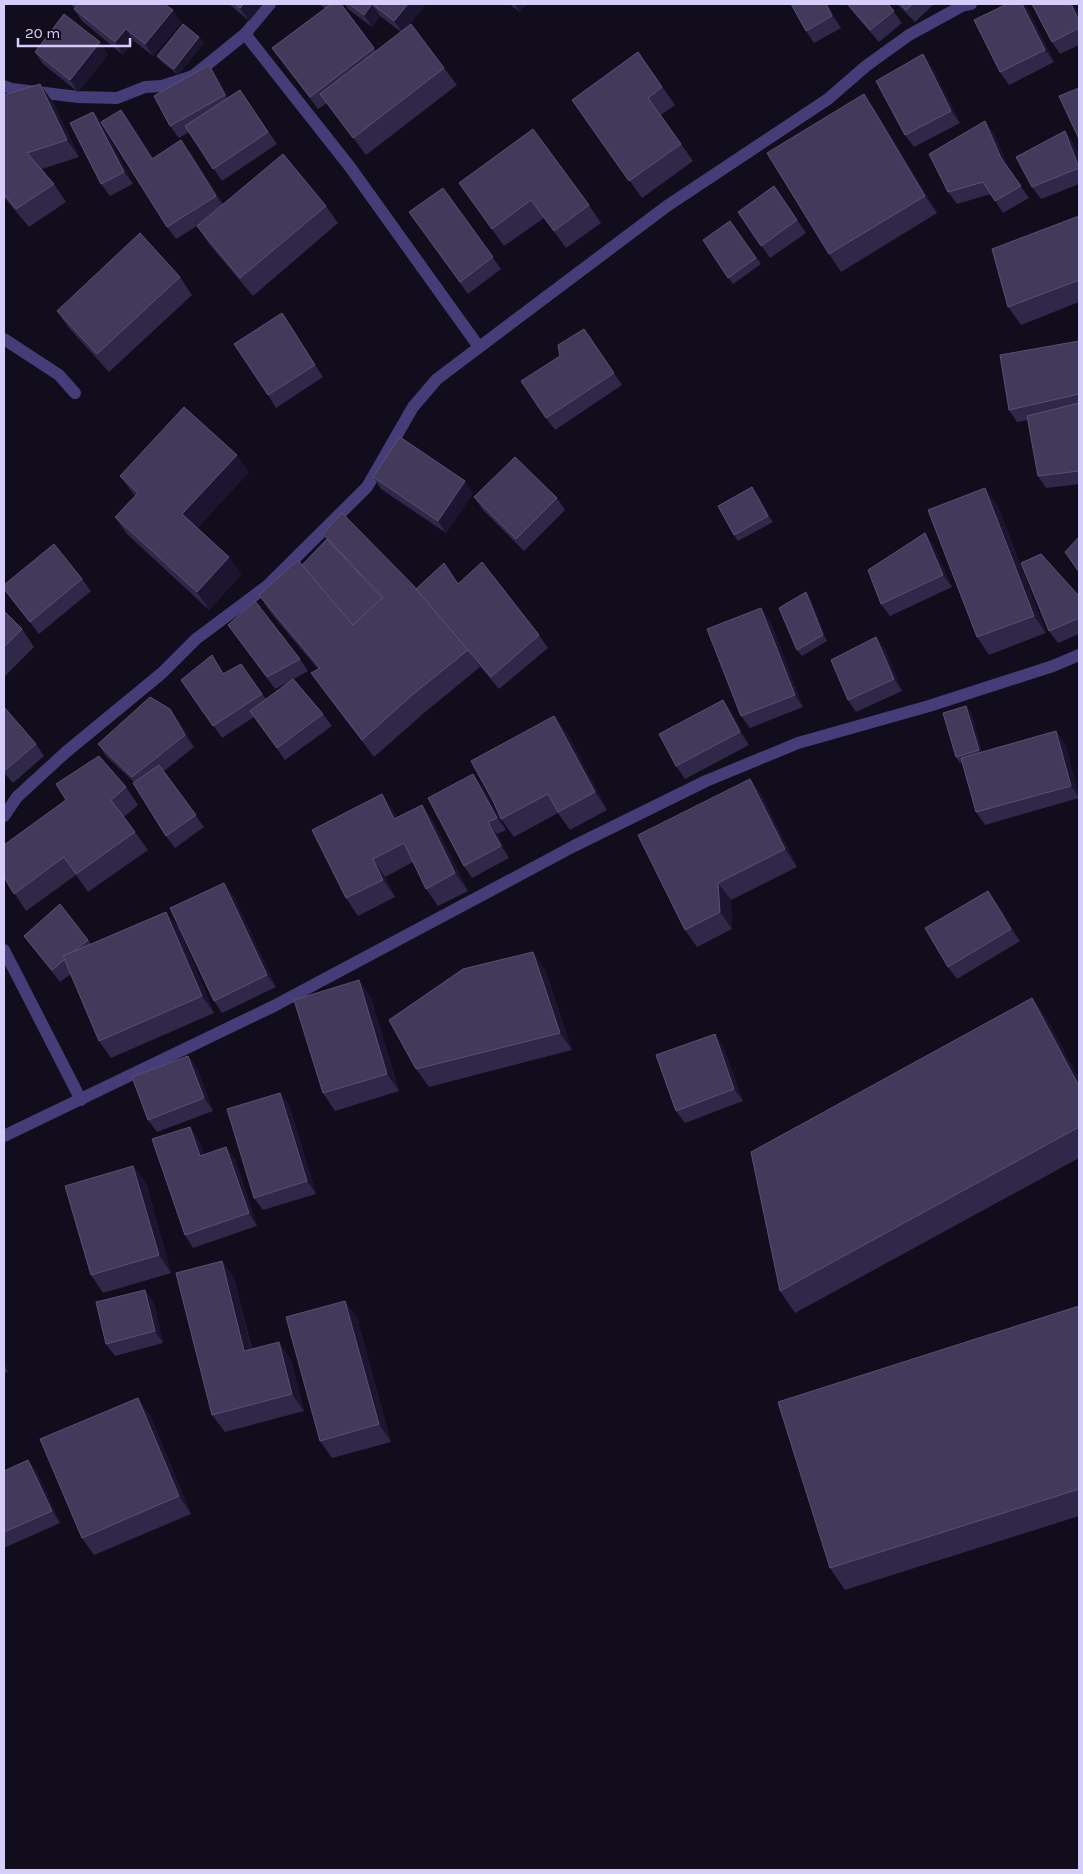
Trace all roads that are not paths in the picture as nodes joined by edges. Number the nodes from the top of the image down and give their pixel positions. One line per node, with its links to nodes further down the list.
1 (270, 4): 3 (street)
2 (971, 4): 6 (street)
3 (245, 34): 4 (street); 6 (street)
4 (4, 86)
5 (4, 339): 7 (street)
6 (479, 347): 9 (street)
7 (75, 393)
8 (1079, 655): 11 (street)
9 (4, 816)
10 (4, 950): 11 (street)
11 (80, 1100): 12 (street)
12 (4, 1136)

